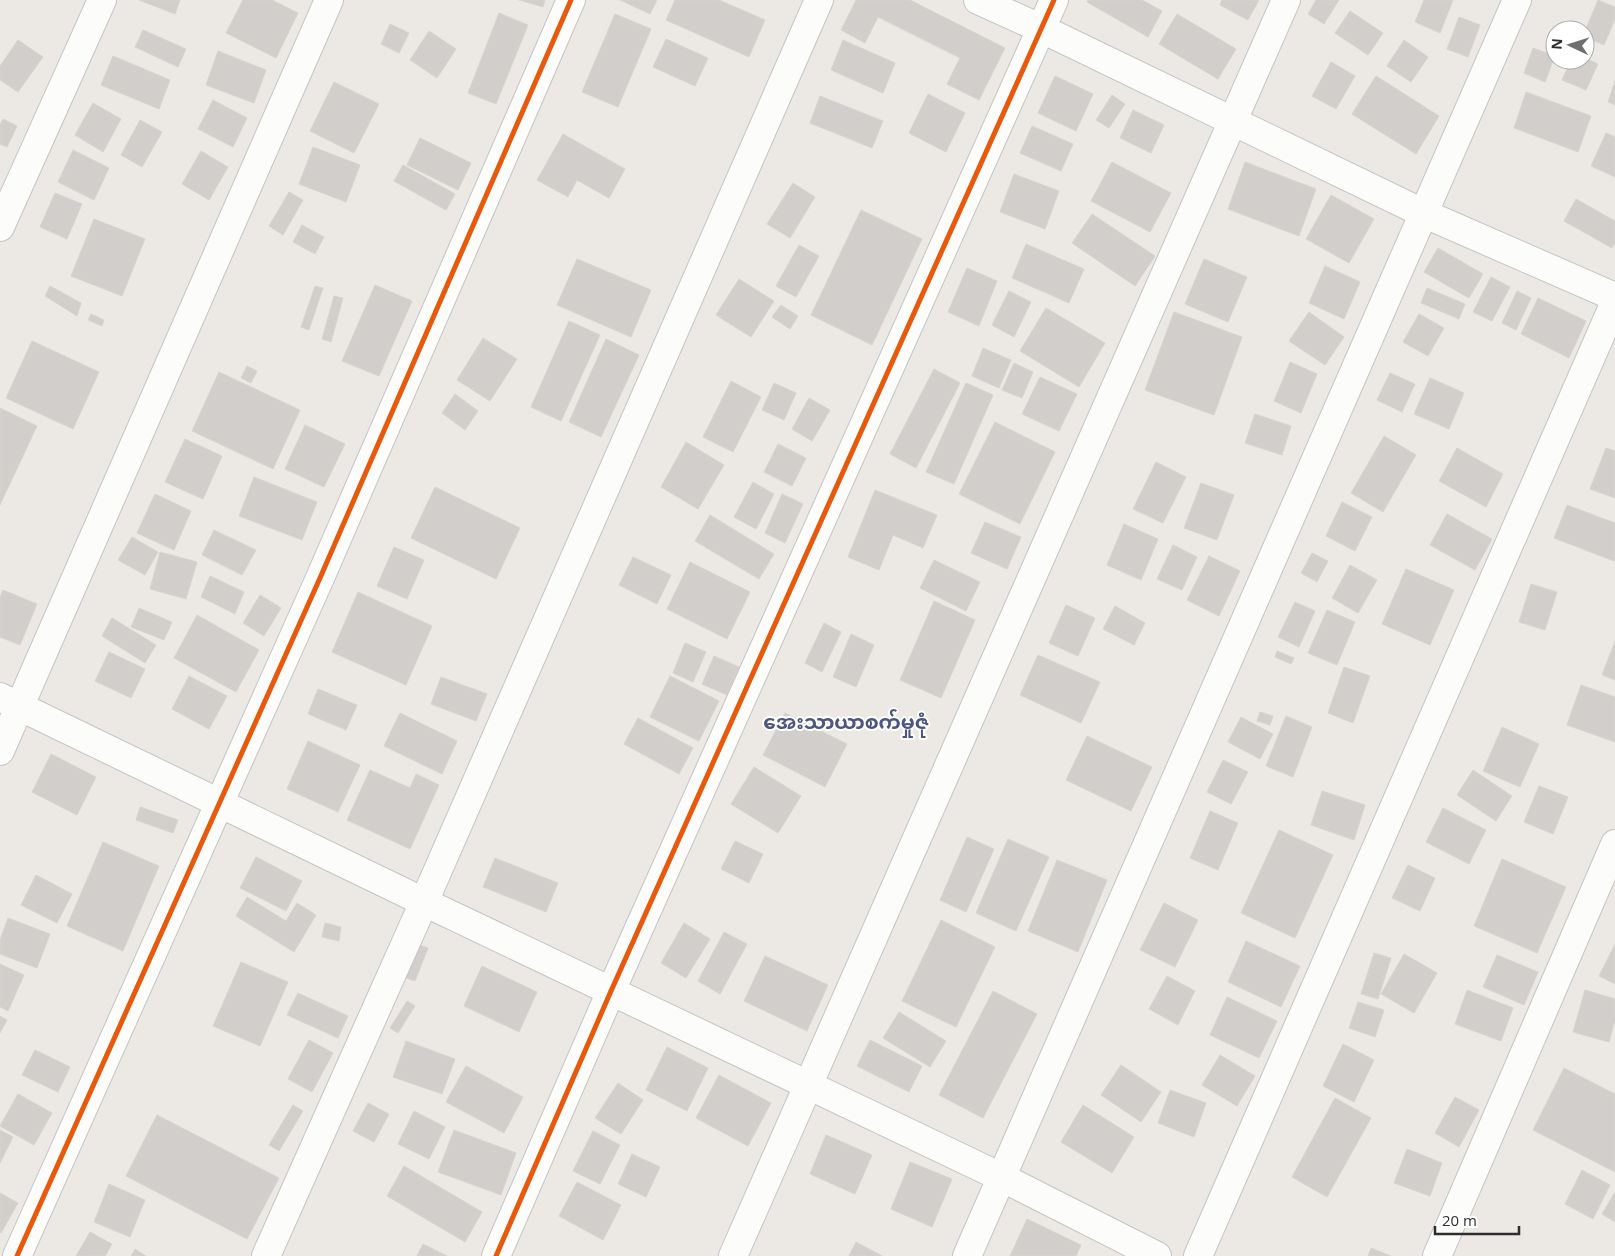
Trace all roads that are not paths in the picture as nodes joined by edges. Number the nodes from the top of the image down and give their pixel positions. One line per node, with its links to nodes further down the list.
1 (102, 0): 12 (street)
2 (329, 0): 15 (street)
3 (572, 0): 17 (street)
4 (819, 0): 19 (street)
5 (978, 0): 9 (street)
6 (1054, 0): 9 (street)
7 (1286, 0): 10 (street)
8 (1517, 0): 11 (street)
9 (1042, 29): 10 (street); 20 (street)
10 (1233, 122): 11 (street); 21 (street)
11 (1425, 214): 13 (street); 22 (street)
12 (0, 227)
13 (1615, 298)
14 (1615, 302): 29 (street)
15 (10, 701): 16 (street); 17 (street)
16 (0, 752)
17 (219, 803): 19 (street); 23 (street)
18 (1615, 844): 30 (street)
19 (424, 902): 20 (street); 24 (street)
20 (611, 991): 21 (street); 25 (street)
21 (809, 1086): 22 (street); 26 (street)
22 (1000, 1178): 27 (street); 28 (street)
23 (17, 1256)
24 (266, 1256)
25 (496, 1256)
26 (733, 1256)
27 (967, 1256)
28 (1158, 1256)
29 (1198, 1256)
30 (1437, 1256)

